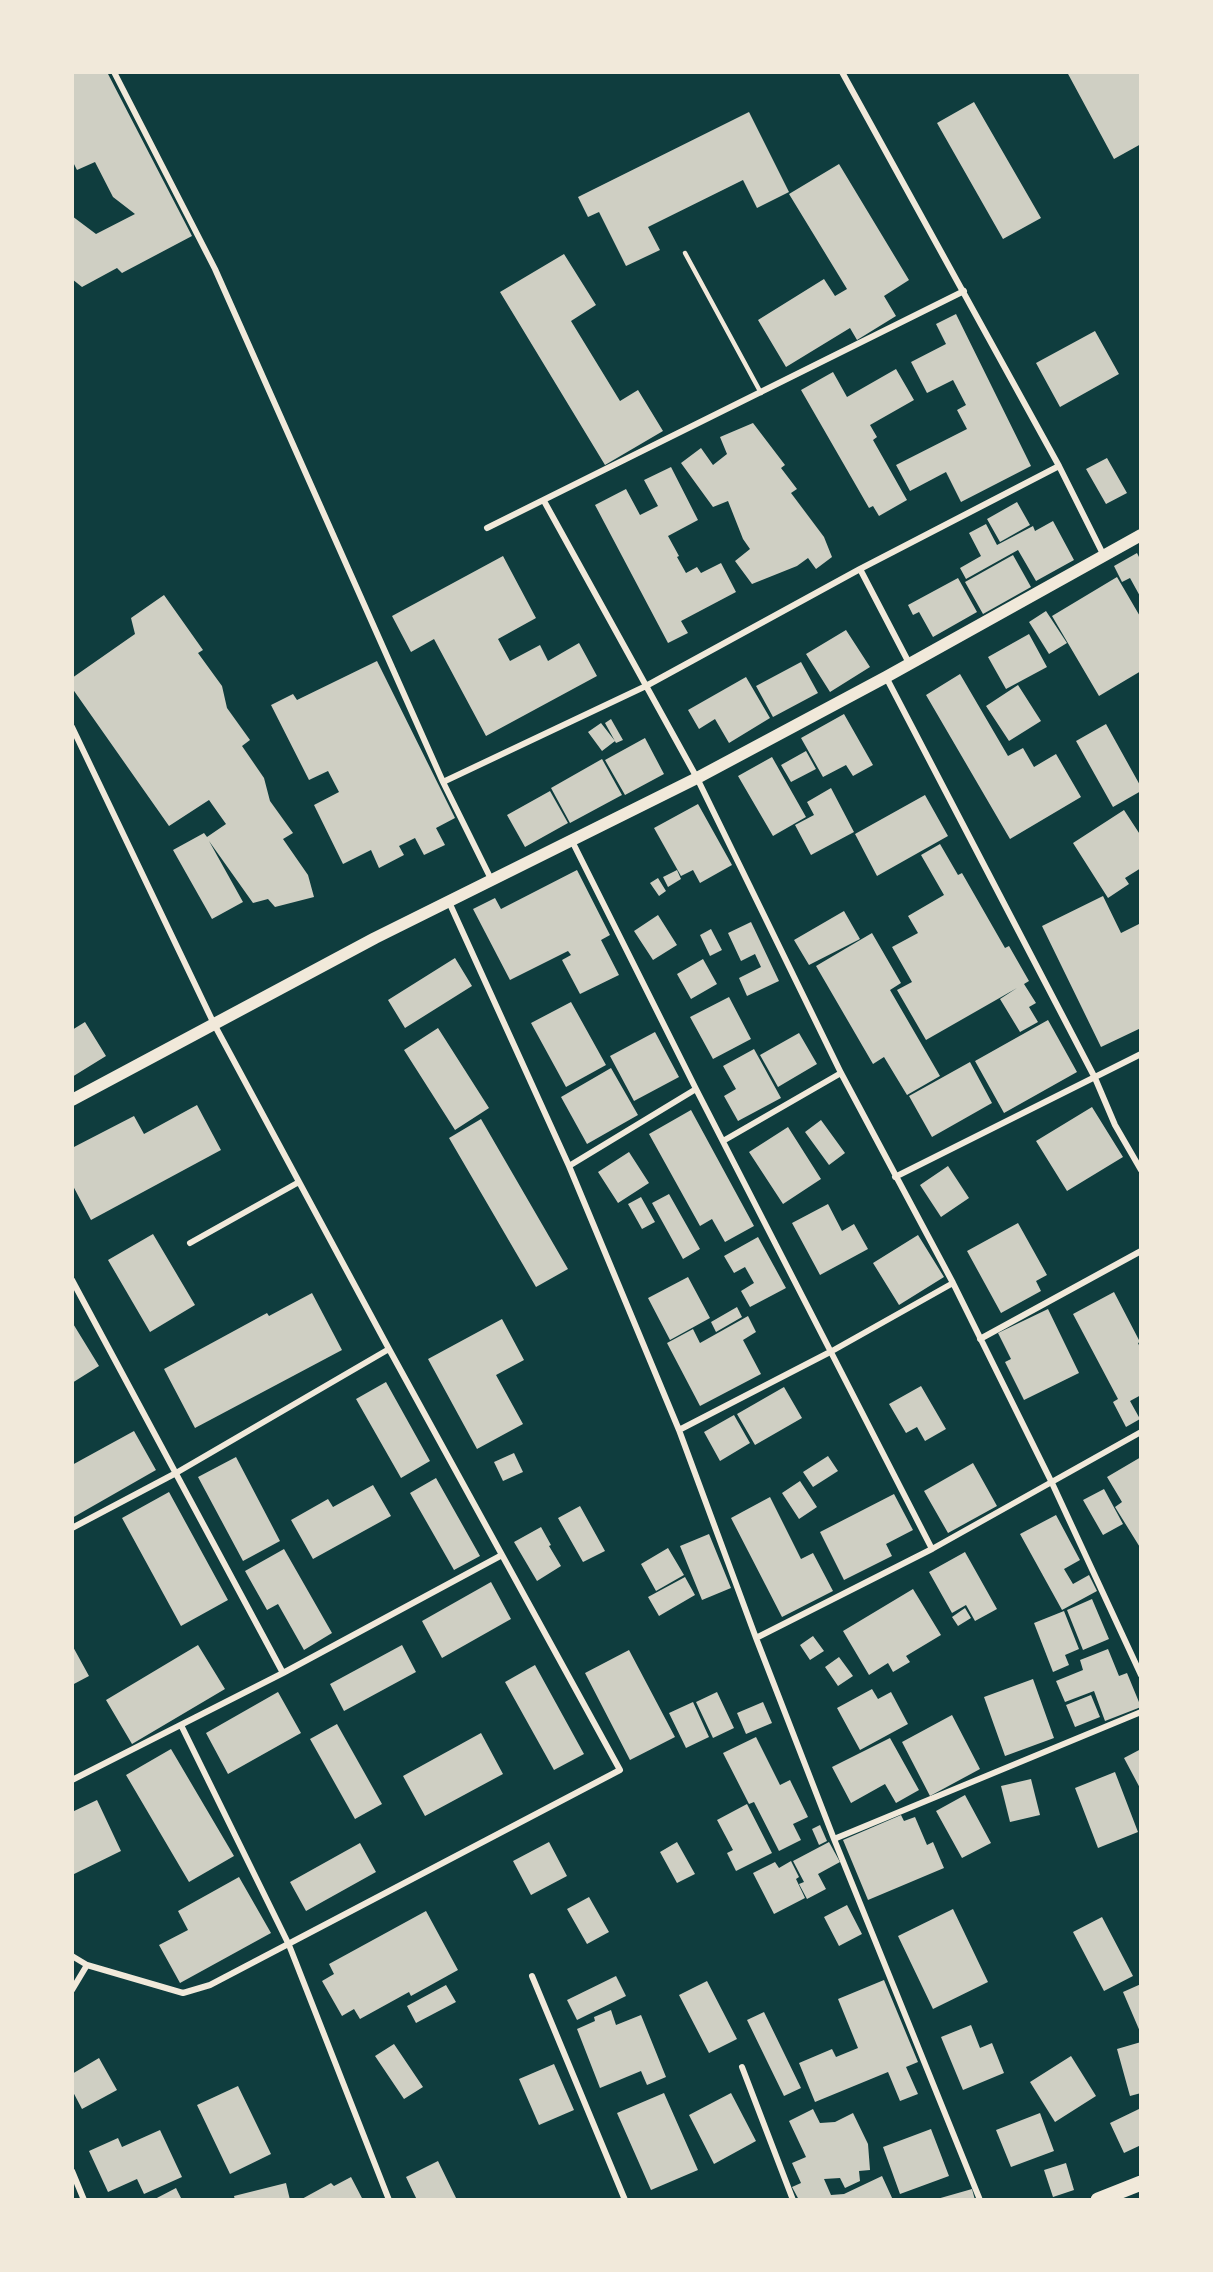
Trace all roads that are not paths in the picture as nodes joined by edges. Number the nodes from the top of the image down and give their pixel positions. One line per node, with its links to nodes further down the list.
1 (114, 72): 17 (street)
2 (842, 72): 4 (street)
3 (685, 253): 5 (lane)
4 (964, 291): 5 (street); 6 (street)
5 (761, 393): 7 (street)
6 (1059, 466): 10 (street); 11 (street)
7 (544, 501): 8 (street); 14 (street)
8 (487, 528)
9 (1141, 535): 10 (main road)
10 (1105, 556): 12 (main road)
11 (860, 569): 12 (street); 14 (street)
12 (909, 663): 13 (main road)
13 (886, 677): 16 (main road); 24 (street)
14 (646, 686): 16 (street); 17 (street)
15 (72, 727): 21 (street)
16 (697, 778): 18 (main road); 23 (street)
17 (443, 782): 19 (street)
18 (572, 840): 19 (main road); 25 (street)
19 (491, 879): 20 (main road)
20 (449, 902): 21 (main road); 28 (street)
21 (214, 1024): 26 (main road); 31 (street)
22 (1141, 1054): 24 (street)
23 (841, 1073): 27 (street); 30 (street)
24 (1095, 1078): 29 (street); 30 (street)
25 (696, 1089): 27 (street); 28 (street)
26 (72, 1100)
27 (723, 1141): 38 (street)
28 (568, 1166): 39 (street)
29 (1141, 1170)
30 (895, 1177): 35 (street)
31 (299, 1182): 32 (street); 37 (street)
32 (190, 1243)
33 (1141, 1251): 36 (street)
34 (72, 1280): 41 (street)
35 (953, 1283): 36 (street); 38 (street)
36 (980, 1339): 42 (street)
37 (389, 1349): 41 (street); 45 (street)
38 (832, 1351): 39 (street); 44 (street)
39 (679, 1430): 46 (street)
40 (1141, 1432): 42 (street)
41 (176, 1473): 43 (street); 47 (street)
42 (1052, 1483): 44 (street); 48 (street)
43 (72, 1528)
44 (932, 1549): 46 (street)
45 (502, 1556): 47 (street); 53 (street)
46 (756, 1638): 52 (street)
47 (283, 1673): 50 (street)
48 (1141, 1676)
49 (1141, 1712): 52 (street)
50 (181, 1725): 51 (street); 53 (street)
51 (72, 1780)
52 (834, 1839): 65 (street)
53 (289, 1945): 55 (street); 62 (street)
54 (72, 1956): 55 (street)
55 (87, 1965): 57 (street)
56 (532, 1976): 63 (street)
57 (72, 1990)
58 (742, 2067): 64 (street)
59 (72, 2170): 61 (street)
60 (1141, 2183): 66 (main road)
61 (84, 2200)
62 (389, 2200)
63 (625, 2200)
64 (793, 2200)
65 (980, 2200)
66 (1098, 2200)

